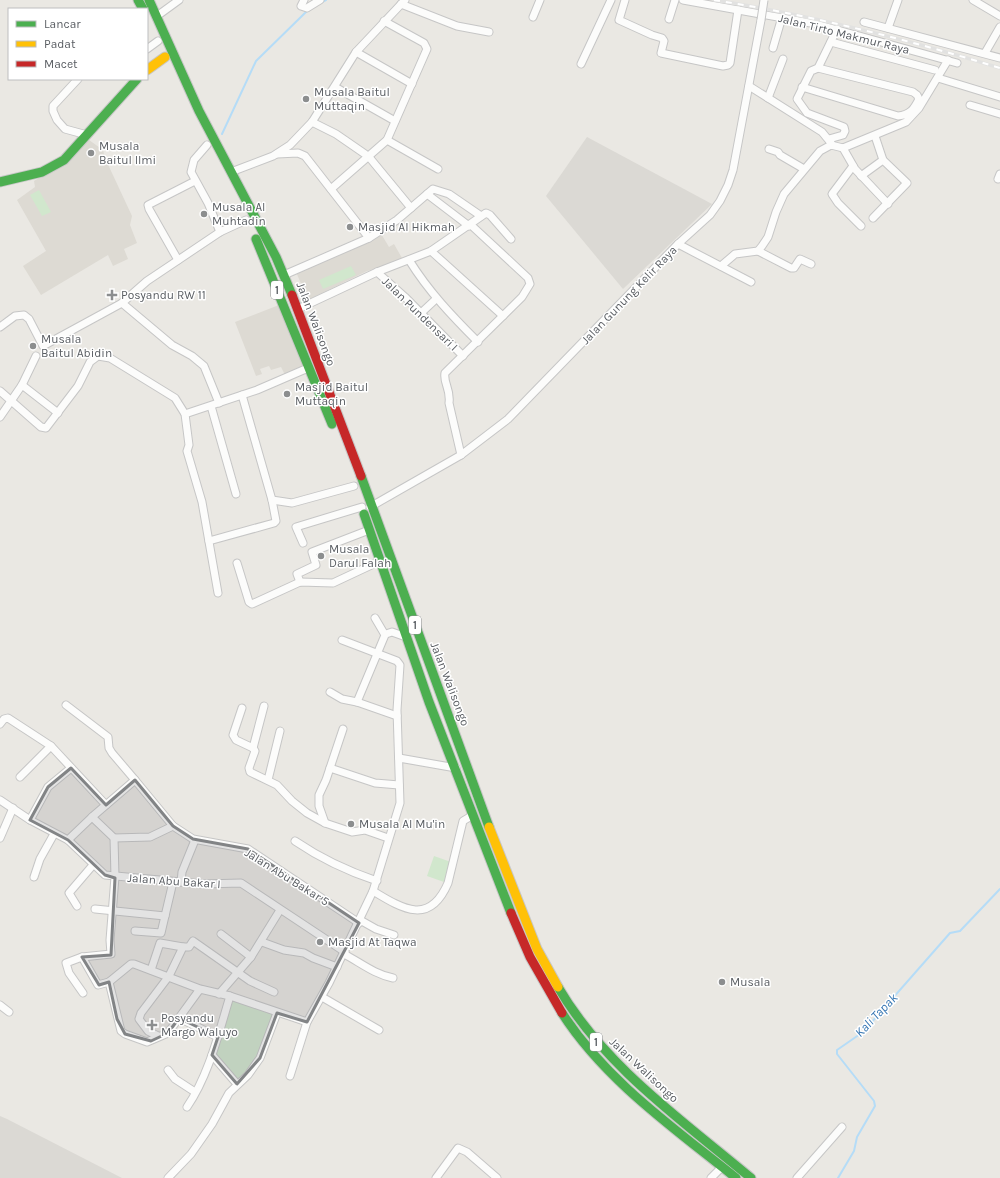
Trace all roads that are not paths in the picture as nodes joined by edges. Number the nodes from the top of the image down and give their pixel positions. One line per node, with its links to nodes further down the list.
1 (149, 0): 15 (main road, 1)
2 (179, 0): 15 (street)
3 (304, 0): 4 (street)
4 (320, 0)
5 (540, 0): 17 (street)
6 (611, 0): 38 (street)
7 (625, 0): 14 (street)
8 (675, 0): 20 (street)
9 (683, 0): 14 (street, Jalan Tirto Makmur Raya)
10 (764, 0): 45 (street, Jalan Gunung Kelir Raya, bridge)
11 (898, 0): 24 (street)
12 (973, 0): 16 (street)
13 (403, 2): 21 (street); 26 (street)
14 (738, 10): 18 (street, Jalan Tirto Makmur Raya)
15 (157, 16): 33 (main road, 1)
16 (1000, 16)
17 (533, 17)
18 (782, 17): 25 (street, Jalan Tirto Makmur Raya); 30 (street)
19 (148, 19): 27 (main road, 1)
20 (669, 19)
21 (384, 21): 31 (street); 44 (street)
22 (864, 22): 24 (street)
23 (1000, 26): 32 (street)
24 (888, 28): 32 (street)
25 (837, 29): 28 (street); 36 (street, Jalan Tirto Makmur Raya)
26 (489, 32)
27 (158, 41): 29 (street); 33 (main road, 1)
28 (831, 42): 39 (street); 41 (street)
29 (148, 48)
30 (773, 48)
31 (356, 52): 44 (street); 46 (street)
32 (985, 53): 34 (street)
33 (168, 55): 40 (main road); 51 (main road, Jalan Walisongo / 1)
34 (1000, 58)
35 (783, 59): 49 (street)
36 (948, 60): 37 (street, Jalan Tirto Makmur Raya); 41 (street)
37 (957, 63)
38 (581, 64)
39 (818, 68): 47 (street); 47 (street)
40 (148, 69)
41 (936, 74): 48 (street); 56 (street)
42 (77, 80): 55 (street)
43 (136, 80): 55 (main road)
44 (412, 84): 53 (street)
45 (749, 86): 49 (street); 84 (street, Jalan Gunung Kelir Raya)
46 (335, 87): 53 (street); 54 (street)
47 (802, 87): 58 (street)
48 (1000, 97)
49 (768, 98): 58 (street)
50 (970, 105): 52 (street)
51 (195, 113): 59 (main road, Jalan Walisongo / 1); 68 (main road, Jalan Walisongo / 1)
52 (1000, 114)
53 (395, 121): 57 (street)
54 (312, 122): 62 (street); 63 (street)
55 (88, 135): 71 (main road)
56 (875, 136): 60 (street); 64 (street)
57 (387, 140): 63 (street); 66 (street)
58 (830, 142): 60 (street); 67 (street)
59 (207, 145): 70 (street); 78 (main road, Jalan Walisongo / 1)
60 (843, 148): 65 (street)
61 (769, 149): 67 (street)
62 (277, 154): 68 (street); 72 (street)
63 (367, 156): 72 (street); 75 (street)
64 (884, 160): 69 (street); 74 (street)
65 (853, 166): 69 (street); 80 (street)
66 (438, 169)
67 (804, 169): 86 (street)
68 (231, 172): 92 (main road, Jalan Walisongo / 1)
69 (861, 176): 74 (street)
70 (195, 181): 81 (street); 87 (street)
71 (0, 182)
72 (331, 189): 82 (street)
73 (424, 196): 75 (street); 76 (street); 79 (street)
74 (888, 204): 77 (street)
75 (411, 208): 82 (street)
76 (481, 216): 79 (street); 83 (street)
77 (873, 218)
78 (246, 220): 81 (street); 103 (main road, Jalan Walisongo / 1)
79 (470, 226): 85 (street); 98 (street)
80 (861, 226)
81 (220, 232): 87 (street)
82 (368, 238): 92 (street)
83 (511, 239)
84 (678, 244): 90 (street); 113 (street, Jalan Gunung Kelir Raya)
85 (432, 251): 88 (street); 98 (street)
86 (758, 251): 89 (street); 90 (street)
87 (178, 260): 95 (street)
88 (409, 260): 91 (street); 94 (street)
89 (811, 264)
90 (721, 266): 93 (street)
91 (377, 272): 96 (street); 97 (street, Jalan Pundensari I)
92 (284, 275): 96 (main road, Jalan Walisongo / 1)
93 (751, 282)
94 (436, 299): 97 (street); 100 (street)
95 (122, 303): 99 (street); 108 (street)
96 (298, 309): 116 (main road, Jalan Walisongo / 1)
97 (421, 313): 102 (street, Jalan Pundensari I)
98 (504, 316): 100 (street)
99 (0, 327)
100 (478, 342): 102 (street)
101 (36, 356): 104 (street)
102 (464, 356): 113 (street)
103 (308, 368): 106 (street); 114 (main road, Jalan Walisongo / 1)
104 (22, 385): 107 (street); 110 (street)
105 (0, 391): 107 (street)
106 (242, 395): 108 (street); 117 (street)
107 (12, 401): 110 (street); 112 (street)
108 (219, 403): 109 (street)
109 (211, 406): 111 (street); 115 (street)
110 (58, 413): 111 (street)
111 (185, 414): 119 (street)
112 (0, 417)
113 (461, 455): 116 (street, Jalan Gunung Kelir Raya)
114 (347, 467)
115 (236, 494)
116 (359, 496): 117 (street); 118 (main road, Jalan Walisongo / 1); 120 (street); 217 (main road, Jalan Walisongo / 1)
117 (272, 500): 119 (street)
118 (369, 530): 121 (main road, Jalan Walisongo / 1); 123 (street)
119 (209, 541): 124 (street)
120 (303, 543)
121 (380, 562): 123 (street); 127 (main road, Jalan Walisongo / 1)
122 (237, 563): 123 (street)
123 (300, 582)
124 (218, 593)
125 (375, 618): 126 (street)
126 (386, 634): 127 (street); 129 (street)
127 (406, 637): 144 (main road, Jalan Walisongo / 1)
128 (342, 640): 129 (street)
129 (376, 653): 131 (street); 135 (street)
130 (330, 692): 131 (street)
131 (356, 702): 135 (street)
132 (66, 705): 146 (street, Jalan Abu Bakar 5)
133 (264, 706): 140 (street)
134 (242, 708): 140 (street)
135 (398, 716): 141 (street)
136 (0, 724): 139 (street)
137 (343, 729): 143 (street)
138 (280, 731): 147 (street)
139 (50, 746): 142 (street); 145 (street)
140 (253, 748): 147 (street)
141 (399, 758): 144 (street); 148 (street)
142 (71, 768): 150 (street); 154 (street)
143 (330, 768): 148 (street); 155 (street)
144 (456, 768): 152 (main road, Jalan Walisongo / 1)
145 (20, 777)
146 (135, 780): 150 (street); 156 (street, Jalan Abu Bakar 5)
147 (268, 780): 155 (street)
148 (399, 785): 160 (street)
149 (0, 800): 151 (street)
150 (106, 805): 153 (street)
151 (13, 808): 154 (street); 158 (street)
152 (473, 815): 169 (street); 211 (main road, Jalan Walisongo / 1)
153 (92, 817): 159 (street); 161 (street)
154 (30, 820): 157 (street)
155 (325, 823): 160 (street)
156 (173, 826): 159 (street); 162 (street, Jalan Abu Bakar 5)
157 (54, 834): 161 (street); 165 (street)
158 (0, 838)
159 (114, 838): 166 (street)
160 (388, 838): 167 (street)
161 (68, 840): 164 (street, Jalan Abu Bakar I)
162 (195, 840): 168 (street); 175 (street, Jalan Abu Bakar 5)
163 (295, 841): 167 (street)
164 (93, 865): 166 (street, Jalan Abu Bakar I); 170 (street)
165 (34, 877)
166 (115, 877): 168 (street, Jalan Abu Bakar I); 172 (street)
167 (377, 881): 169 (street)
168 (177, 882): 173 (street, Jalan Abu Bakar I); 174 (street)
169 (373, 891): 175 (street)
170 (77, 906)
171 (95, 909): 172 (street)
172 (112, 909): 174 (street); 182 (street)
173 (280, 910): 179 (street); 181 (street, Jalan Abu Bakar I)
174 (165, 916): 176 (street)
175 (359, 921): 178 (street, Jalan Abu Bakar 5); 181 (street)
176 (135, 931)
177 (221, 934): 183 (street)
178 (394, 935)
179 (262, 942): 183 (street); 184 (street)
180 (183, 947): 185 (street); 186 (street); 187 (street)
181 (344, 953): 184 (street); 188 (street, Jalan Abu Bakar I)
182 (82, 957): 189 (street); 192 (street)
183 (251, 957): 186 (street)
184 (337, 967): 195 (street)
185 (151, 970): 187 (street); 189 (street)
186 (239, 974): 191 (street); 193 (street)
187 (169, 976): 190 (street); 202 (street)
188 (393, 978)
189 (109, 982): 202 (street)
190 (200, 988): 193 (street); 199 (street)
191 (274, 992)
192 (83, 993)
193 (220, 994): 194 (street)
194 (230, 996): 198 (street); 203 (street)
195 (322, 997): 200 (street); 201 (street)
196 (0, 1005): 197 (street)
197 (8, 1012)
198 (277, 1012): 200 (street); 207 (street)
199 (179, 1018): 202 (street); 203 (street)
200 (307, 1022): 206 (street)
201 (379, 1030)
202 (158, 1036)
203 (218, 1036): 204 (street)
204 (212, 1055): 207 (street); 208 (street)
205 (168, 1070): 208 (street)
206 (290, 1076)
207 (237, 1084): 212 (street)
208 (196, 1092): 209 (street)
209 (187, 1107)
210 (842, 1127): 218 (street)
211 (722, 1167): 215 (street); 216 (main road, Jalan Walisongo / 1)
212 (168, 1178)
213 (436, 1178): 214 (street)
214 (497, 1178)
215 (711, 1178)
216 (736, 1178)
217 (751, 1178)
218 (797, 1178)

